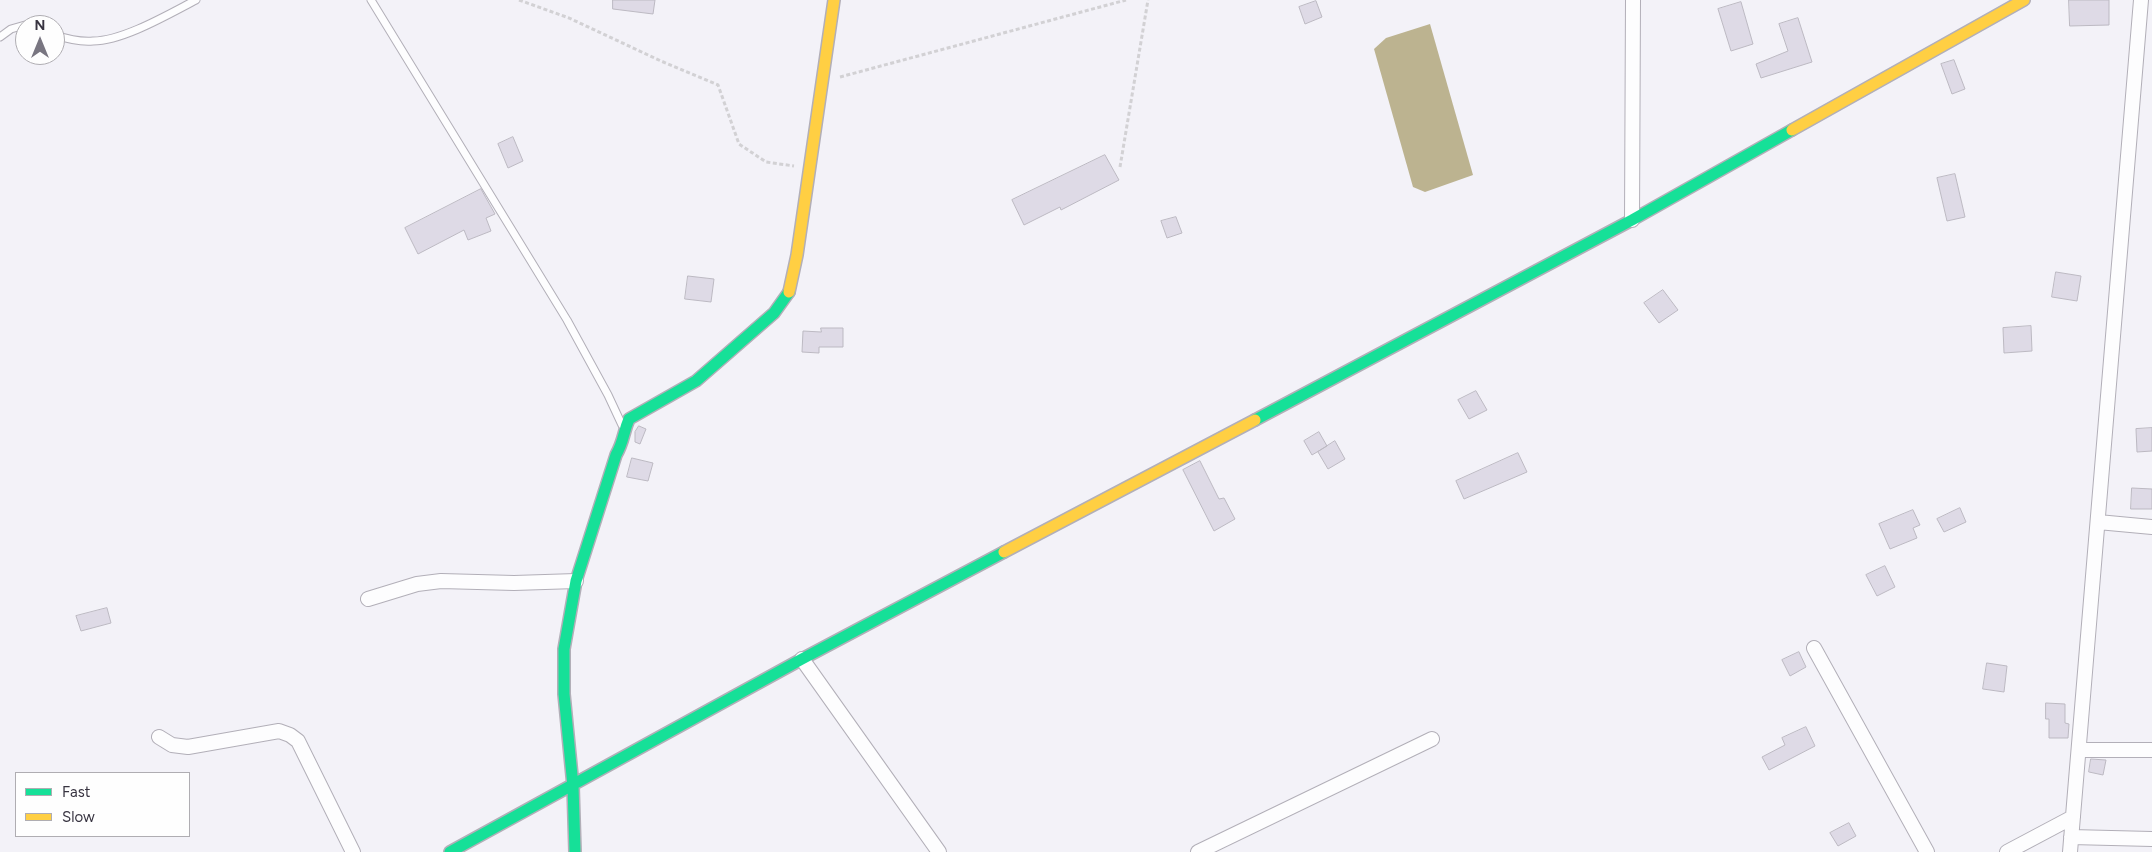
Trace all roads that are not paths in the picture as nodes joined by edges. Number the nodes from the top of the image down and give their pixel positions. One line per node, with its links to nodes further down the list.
1 (196, 0): 9 (lane)
2 (371, 0): 11 (lane)
3 (834, 0): 11 (street)
4 (1633, 0): 10 (street)
5 (2024, 0): 10 (street)
6 (2141, 0): 12 (street)
7 (15, 28): 8 (lane)
8 (0, 37)
9 (65, 38)
10 (1632, 220): 17 (street)
11 (624, 430): 14 (street)
12 (2098, 522): 13 (street); 20 (street)
13 (2152, 527)
14 (576, 581): 15 (street); 22 (street)
15 (368, 599)
16 (1814, 648): 31 (street)
17 (802, 659): 22 (street); 29 (street)
18 (159, 737): 26 (street)
19 (1432, 739): 30 (street)
20 (2079, 750): 21 (street); 23 (street)
21 (2152, 750)
22 (573, 786): 27 (street); 28 (street)
23 (2074, 817): 24 (street); 32 (street)
24 (2071, 837): 25 (street); 33 (street)
25 (2152, 839)
26 (353, 852)
27 (450, 852)
28 (575, 852)
29 (939, 852)
30 (1198, 852)
31 (1927, 852)
32 (2007, 852)
33 (2070, 852)

